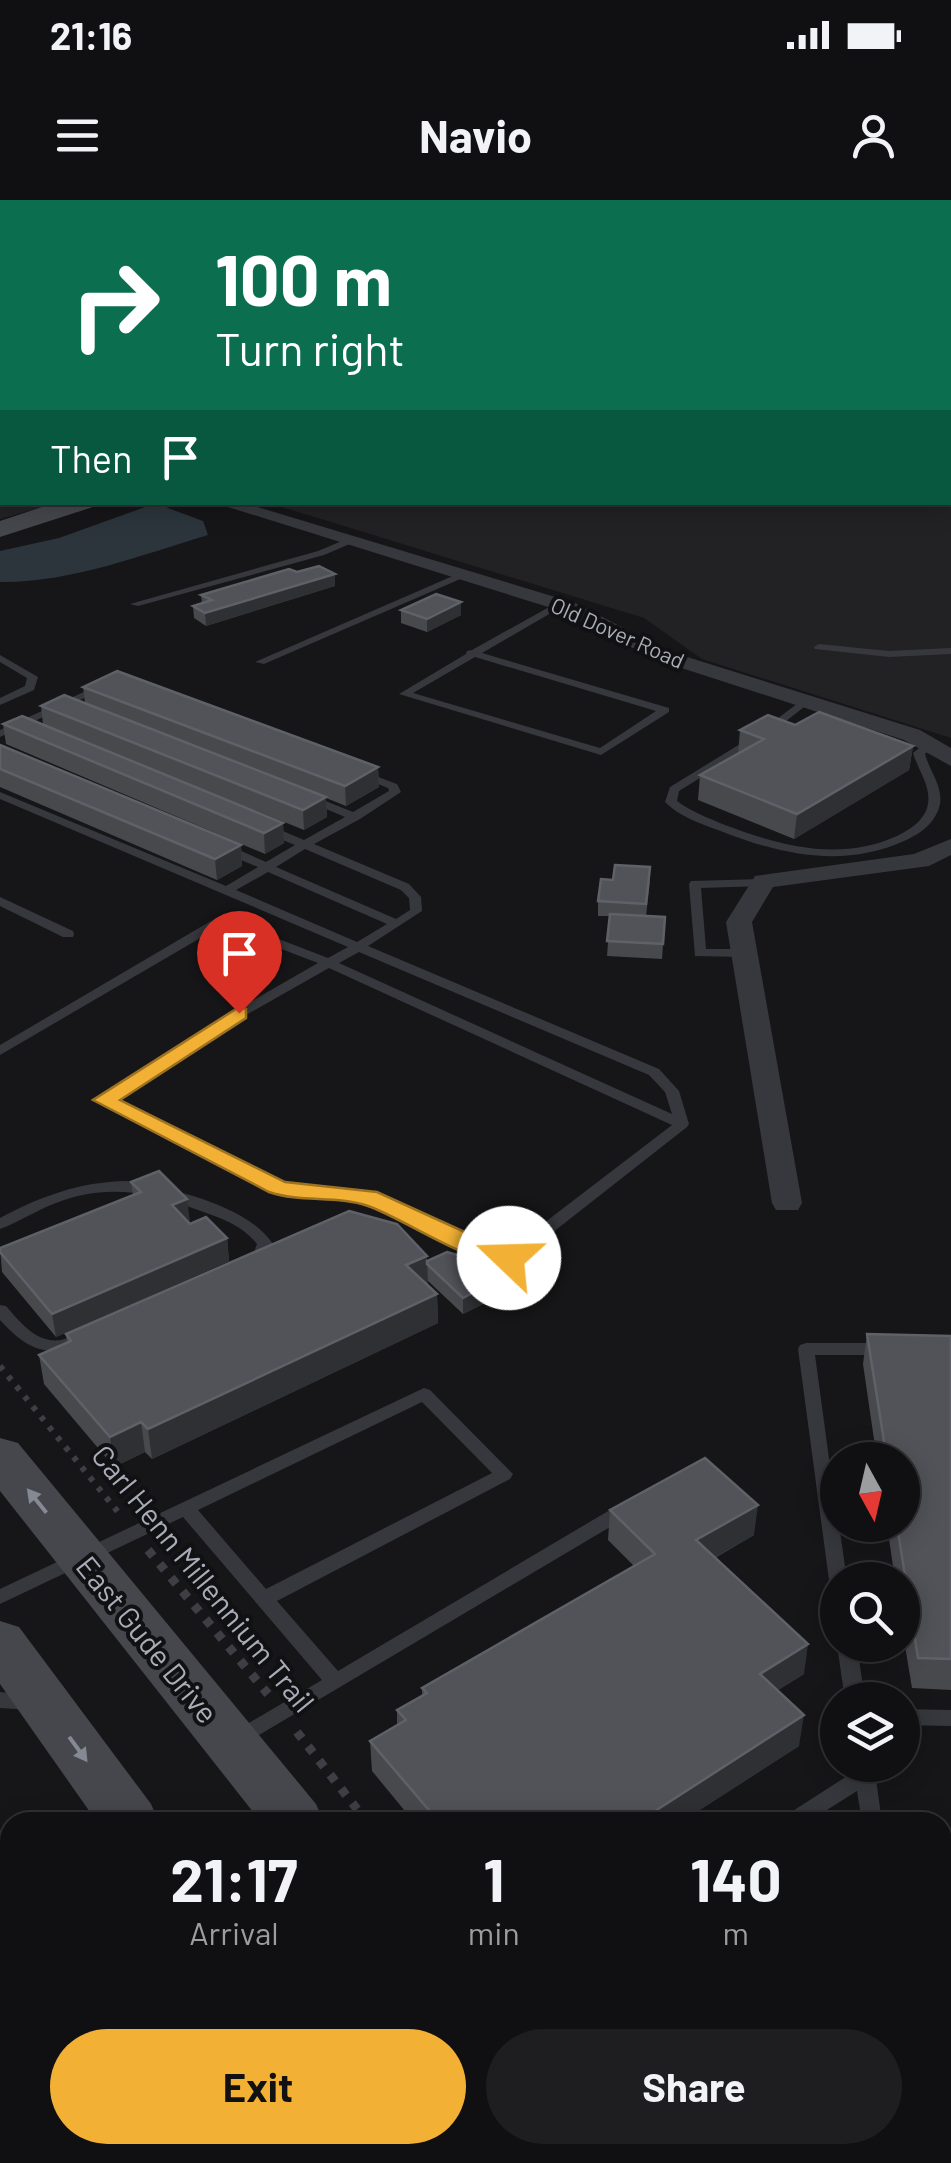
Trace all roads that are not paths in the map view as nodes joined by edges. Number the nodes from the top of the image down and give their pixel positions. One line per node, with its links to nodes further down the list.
1 (74, 505): 3 (main road)
2 (231, 505): 4 (street, Old Dover Road)
3 (0, 528)
4 (349, 541): 5 (street, Old Dover Road); 6 (lane)
5 (462, 575): 7 (street, Old Dover Road); 12 (lane)
6 (135, 604)
7 (560, 604): 10 (lane); 14 (street, Old Dover Road)
8 (819, 647): 9 (lane)
9 (951, 652)
10 (470, 653): 10 (lane)
11 (0, 658): 15 (lane)
12 (260, 662)
13 (120, 684): 16 (lane)
14 (805, 701): 21 (street, Old Dover Road); 21 (lane)
15 (0, 702)
16 (66, 704): 17 (lane); 18 (lane)
17 (84, 711)
18 (18, 726): 19 (lane); 20 (lane)
19 (36, 733)
20 (0, 734)
21 (929, 742): 22 (street, Old Dover Road)
22 (951, 759)
23 (357, 772): 26 (lane)
24 (0, 795): 33 (lane)
25 (302, 796): 26 (lane)
26 (356, 817): 29 (lane)
27 (252, 823): 29 (lane)
28 (212, 843): 31 (lane)
29 (307, 845): 31 (lane); 35 (lane)
30 (951, 846): 32 (street)
31 (268, 866): 33 (lane); 35 (lane)
32 (762, 883): 38 (street); 38 (lane)
33 (226, 890): 37 (lane)
34 (0, 901): 36 (lane)
35 (397, 924): 37 (lane)
36 (68, 934)
37 (356, 946): 39 (lane); 41 (lane)
38 (743, 954): 42 (street)
39 (327, 962): 40 (lane); 41 (lane); 41 (lane)
40 (0, 1051)
41 (682, 1124)
42 (786, 1203)
43 (0, 1224): 44 (lane)
44 (225, 1273)
45 (2, 1315): 46 (lane)
46 (89, 1336)
47 (896, 1350): 52 (lane)
48 (0, 1456): 51 (main road, East Gude Drive, one-way to 48)
49 (642, 1499): 56 (lane)
50 (187, 1510): 51 (lane); 54 (lane); 54 (lane)
51 (83, 1559): 53 (lane); 60 (main road, East Gude Drive)
52 (836, 1562)
53 (0, 1597)
54 (263, 1598): 56 (lane)
55 (0, 1642): 57 (main road)
56 (336, 1682): 60 (lane)
57 (22, 1702): 63 (main road, one-way to 63)
58 (920, 1718): 59 (lane)
59 (951, 1718)
60 (232, 1744): 64 (main road, East Gude Drive)
61 (848, 1782): 65 (lane)
62 (867, 1782): 66 (lane)
63 (121, 1812)
64 (287, 1812)
65 (806, 1812)
66 (871, 1812)

